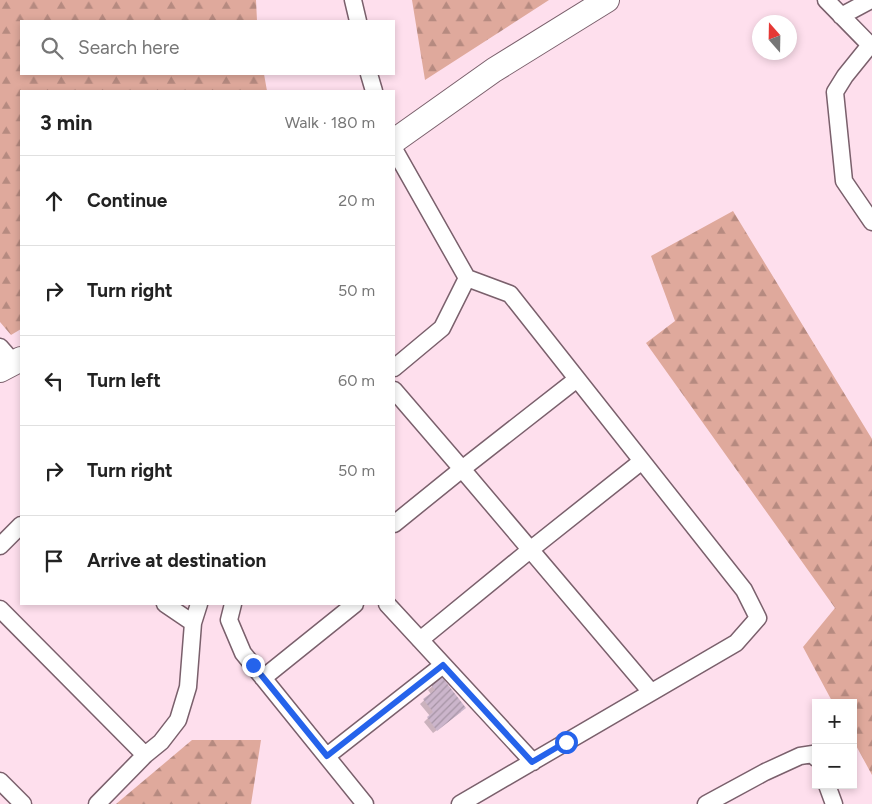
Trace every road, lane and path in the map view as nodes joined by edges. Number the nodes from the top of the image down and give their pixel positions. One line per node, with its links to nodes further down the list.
1 (353, 0): 6 (street)
2 (607, 0): 10 (street)
3 (826, 0): 5 (street)
4 (871, 0): 5 (street)
5 (841, 16): 7 (street)
6 (358, 20)
7 (871, 46): 12 (street)
8 (370, 75): 9 (street)
9 (374, 90)
10 (395, 140)
11 (395, 151): 13 (street)
12 (872, 222)
13 (467, 278): 14 (street); 15 (street)
14 (395, 367)
15 (577, 379): 17 (street); 18 (street)
16 (395, 391): 18 (street)
17 (642, 461): 22 (street); 33 (street)
18 (462, 470): 19 (street); 22 (street)
19 (395, 523)
20 (20, 526): 21 (street)
21 (0, 546)
22 (530, 550): 30 (street); 33 (street)
23 (166, 605): 29 (street)
24 (199, 605): 29 (street)
25 (233, 605): 32 (street)
26 (354, 605): 32 (street)
27 (388, 605): 30 (street)
28 (0, 609): 35 (street)
29 (193, 623): 35 (street)
30 (420, 640): 31 (street)
31 (443, 665): 36 (street); 37 (street)
32 (263, 678): 36 (street)
33 (651, 692): 37 (street)
34 (812, 754): 44 (street)
35 (145, 755): 41 (street)
36 (327, 756): 42 (street)
37 (532, 762): 43 (street)
38 (0, 781): 40 (street)
39 (828, 789): 45 (street)
40 (23, 804)
41 (97, 804)
42 (366, 804)
43 (460, 804)
44 (706, 804)
45 (834, 804)

